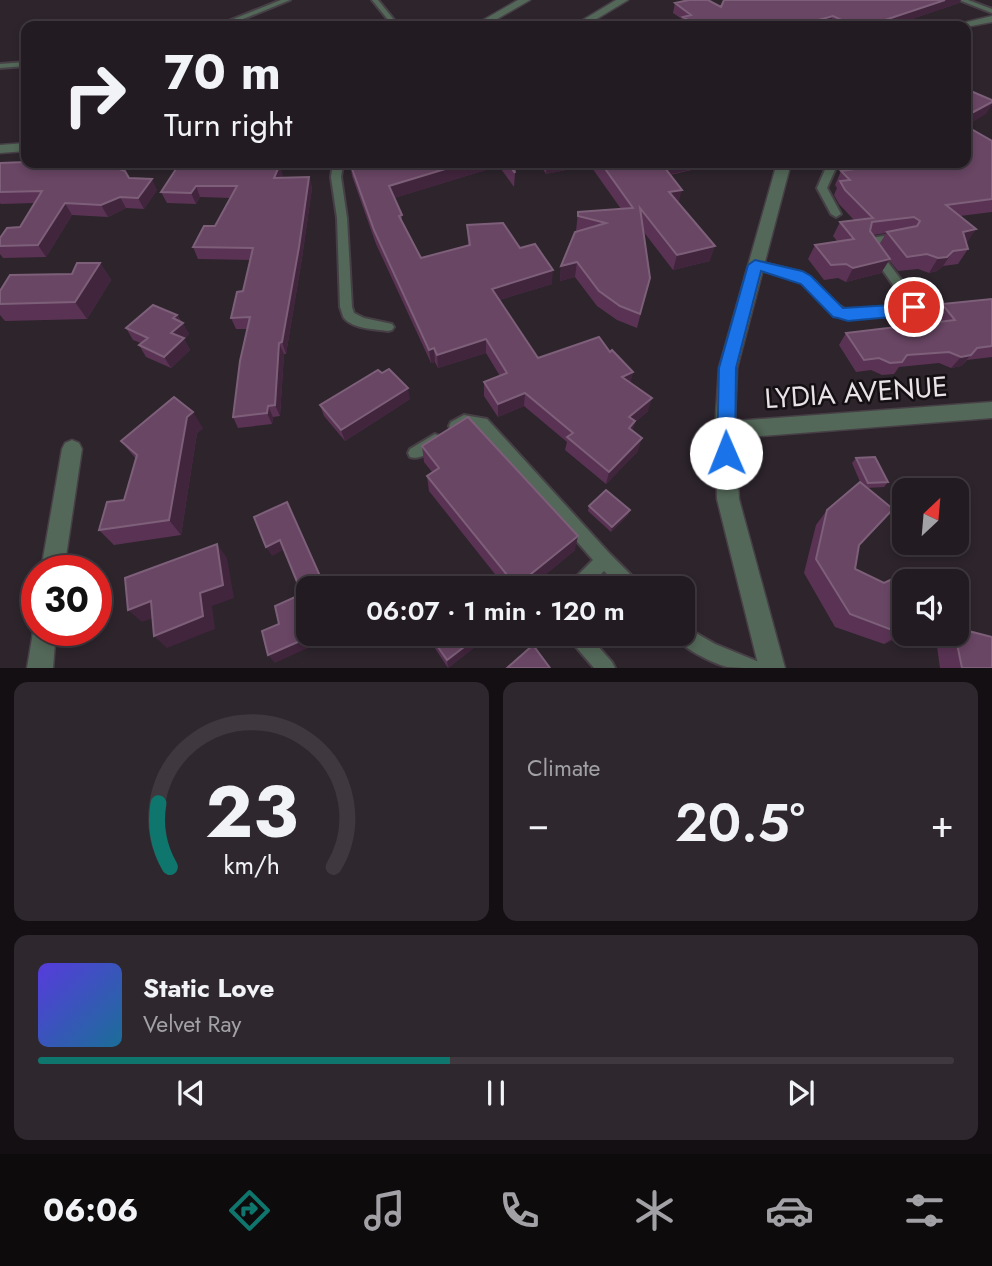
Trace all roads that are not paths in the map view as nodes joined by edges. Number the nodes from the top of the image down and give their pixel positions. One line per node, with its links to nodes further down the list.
1 (287, 0): 8 (lane)
2 (375, 0): 9 (lane)
3 (526, 0): 10 (street)
4 (623, 0): 11 (street)
5 (962, 0): 6 (lane)
6 (992, 11)
7 (992, 19): 12 (street)
8 (233, 21)
9 (392, 21)
10 (487, 21)
11 (587, 21)
12 (971, 23)
13 (21, 64): 14 (lane)
14 (0, 66)
15 (21, 147): 16 (street)
16 (0, 149)
17 (337, 168): 23 (lane)
18 (783, 168): 22 (street)
19 (831, 168): 20 (lane)
20 (836, 214)
21 (904, 236): 22 (lane)
22 (755, 265): 25 (street)
23 (388, 327)
24 (992, 410): 25 (street, LYDIA AVENUE)
25 (725, 430): 38 (street)
26 (72, 449): 28 (street)
27 (415, 453): 29 (lane)
28 (54, 555)
29 (604, 561): 30 (lane); 31 (lane)
30 (589, 576)
31 (620, 576)
32 (695, 642): 37 (lane)
33 (42, 646): 35 (street)
34 (587, 646): 36 (lane)
35 (40, 667)
36 (606, 667)
37 (753, 667)
38 (772, 667)

